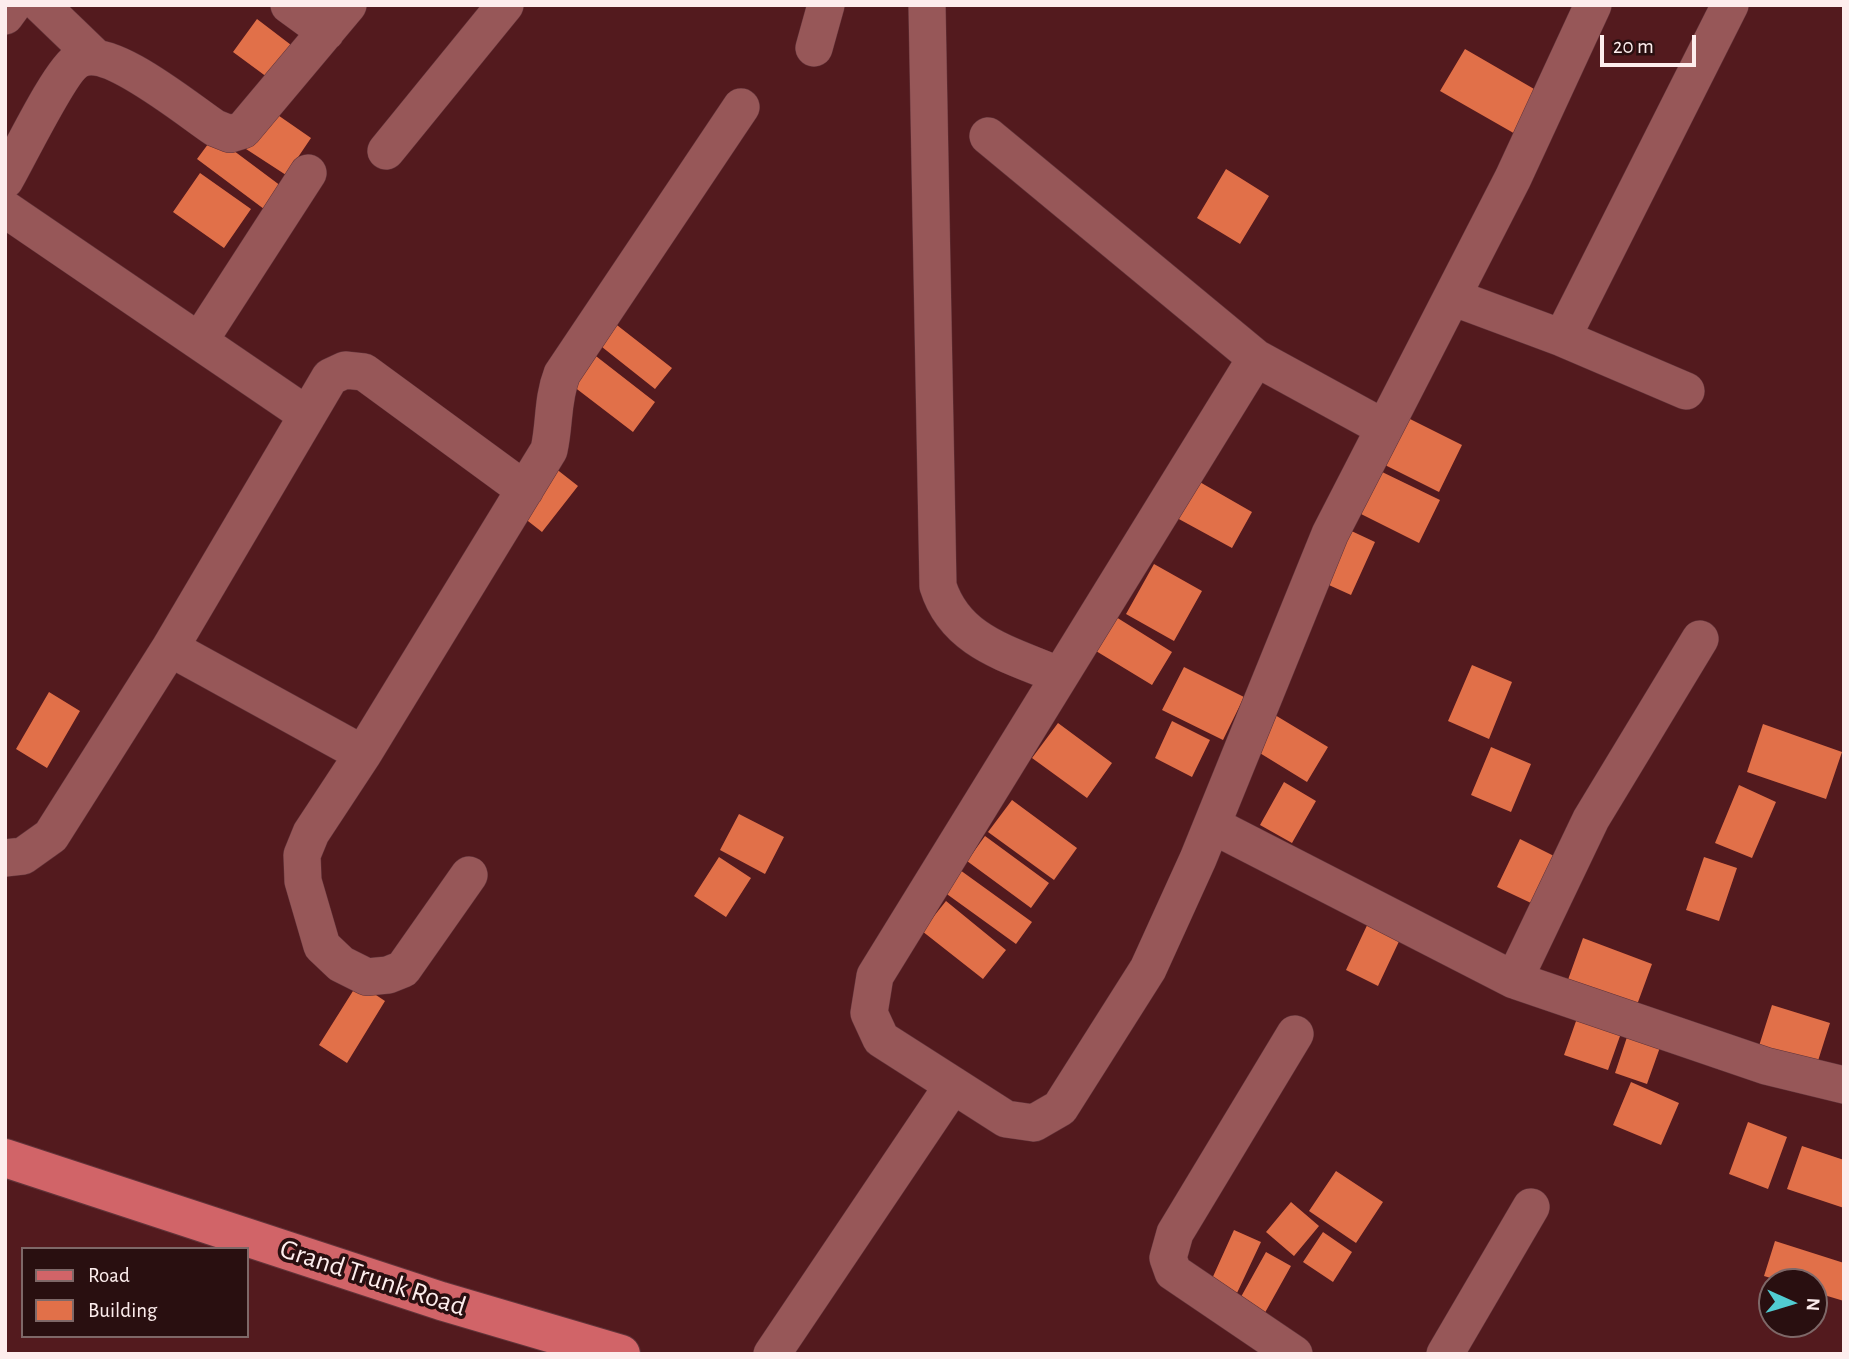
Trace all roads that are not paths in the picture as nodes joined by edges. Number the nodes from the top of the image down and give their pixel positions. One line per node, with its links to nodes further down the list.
1 (13, 5): 9 (street)
2 (41, 5): 12 (street)
3 (289, 5): 10 (street)
4 (505, 5): 15 (street)
5 (826, 5): 11 (street)
6 (927, 5): 29 (street)
7 (1593, 5): 19 (street)
8 (1730, 5): 20 (street)
9 (5, 16)
10 (337, 19): 12 (street)
11 (814, 48)
12 (94, 56): 17 (street)
13 (741, 107): 26 (street)
14 (988, 136): 22 (street)
15 (386, 151)
16 (308, 173): 21 (street)
17 (5, 180)
18 (5, 209): 21 (street)
19 (1452, 297): 20 (street); 25 (street)
20 (1562, 338): 23 (street)
21 (200, 340): 24 (street)
22 (1256, 358): 25 (street); 29 (street)
23 (1686, 391)
24 (307, 415): 26 (street); 28 (street)
25 (1384, 428): 31 (street)
26 (524, 490): 30 (street)
27 (1700, 639): 34 (street)
28 (170, 648): 30 (street); 32 (street)
29 (1060, 676): 36 (street)
30 (363, 754): 33 (street)
31 (1212, 825): 34 (street); 36 (street)
32 (11, 855)
33 (468, 874)
34 (1514, 980): 37 (street)
35 (1295, 1034): 42 (street)
36 (953, 1085): 41 (street)
37 (1844, 1085)
38 (5, 1158): 40 (main road, Grand Trunk Road)
39 (1531, 1208): 43 (street)
40 (621, 1354)
41 (772, 1354)
42 (1294, 1354)
43 (1445, 1354)

